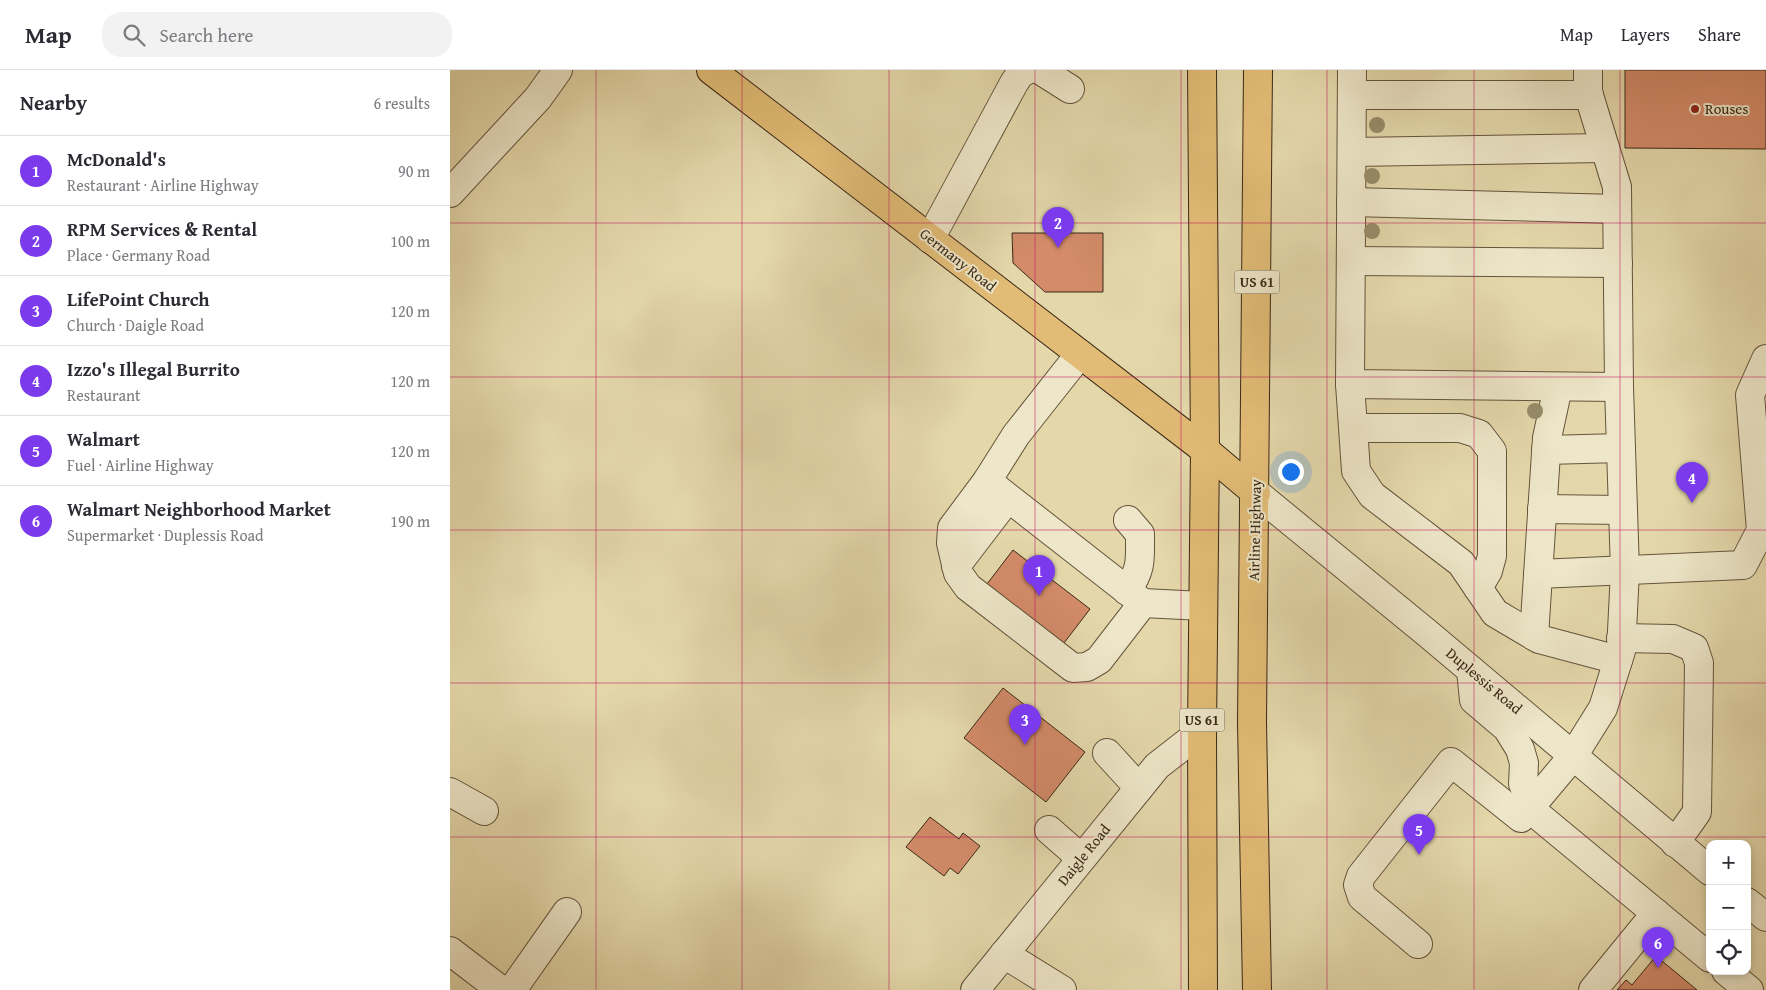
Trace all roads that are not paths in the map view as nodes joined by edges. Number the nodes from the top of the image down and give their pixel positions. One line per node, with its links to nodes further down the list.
1 (558, 70): 12 (street)
2 (711, 70): 15 (main road, Germany Road)
3 (1027, 70): 15 (street)
4 (1040, 70): 9 (street)
5 (1202, 70): 25 (main road, US 61)
6 (1258, 70): 28 (main road, Airline Highway / US 61)
7 (1352, 82): 8 (street); 11 (street)
8 (1588, 83): 10 (street)
9 (1070, 89)
10 (1605, 148): 11 (street); 14 (street)
11 (1352, 152): 13 (street)
12 (450, 193)
13 (1351, 202): 14 (street); 16 (street)
14 (1617, 209): 17 (street)
15 (930, 238): 18 (main road, Germany Road)
16 (1351, 261): 17 (street); 20 (street)
17 (1618, 263): 22 (street)
18 (1080, 354): 25 (main road, Germany Road); 27 (street)
19 (1766, 359): 34 (street)
20 (1350, 384): 21 (street); 23 (street)
21 (1558, 387): 22 (street); 26 (street)
22 (1619, 387): 24 (street)
23 (1355, 428): 36 (street); 36 (street)
24 (1622, 448): 26 (street); 31 (street)
25 (1205, 450): 28 (main road, Germany Road); 38 (main road, US 61)
26 (1546, 450): 30 (street)
27 (987, 481): 29 (street); 33 (street)
28 (1256, 494): 41 (street, Duplessis Road); 67 (main road, Airline Highway / US 61)
29 (1008, 498): 33 (street); 37 (street)
30 (1542, 509): 31 (street); 35 (street)
31 (1624, 510): 34 (street)
32 (1128, 520): 37 (street)
33 (956, 566): 37 (street)
34 (1625, 571): 35 (street); 40 (street)
35 (1538, 574): 39 (street)
36 (1478, 588): 39 (street)
37 (1135, 597): 38 (street)
38 (1203, 606): 42 (main road, US 61)
39 (1534, 636): 40 (street)
40 (1620, 649): 44 (street); 50 (street)
41 (1470, 670): 44 (street, Duplessis Road); 47 (street)
42 (1202, 731): 45 (street, Daigle Road); 66 (main road, US 61)
43 (1107, 753): 45 (street)
44 (1573, 756): 47 (street); 50 (street, Duplessis Road)
45 (1139, 788): 51 (street, Daigle Road)
46 (450, 792): 48 (street)
47 (1531, 806): 55 (street); 57 (street)
48 (484, 811)
49 (1049, 830): 51 (street)
50 (1675, 843): 52 (street, Duplessis Road)
51 (1081, 858): 59 (street, Daigle Road)
52 (1706, 868)
53 (1751, 905): 56 (street)
54 (567, 912): 63 (street)
55 (1656, 913): 60 (street); 68 (street)
56 (1766, 917)
57 (1418, 944)
58 (450, 951): 62 (street)
59 (1004, 954): 64 (street, Daigle Road); 65 (street)
60 (1706, 955)
61 (1731, 975): 69 (street)
62 (501, 990)
63 (512, 990)
64 (976, 990)
65 (1062, 990)
66 (1203, 990)
67 (1257, 990)
68 (1593, 990)
69 (1749, 990)

